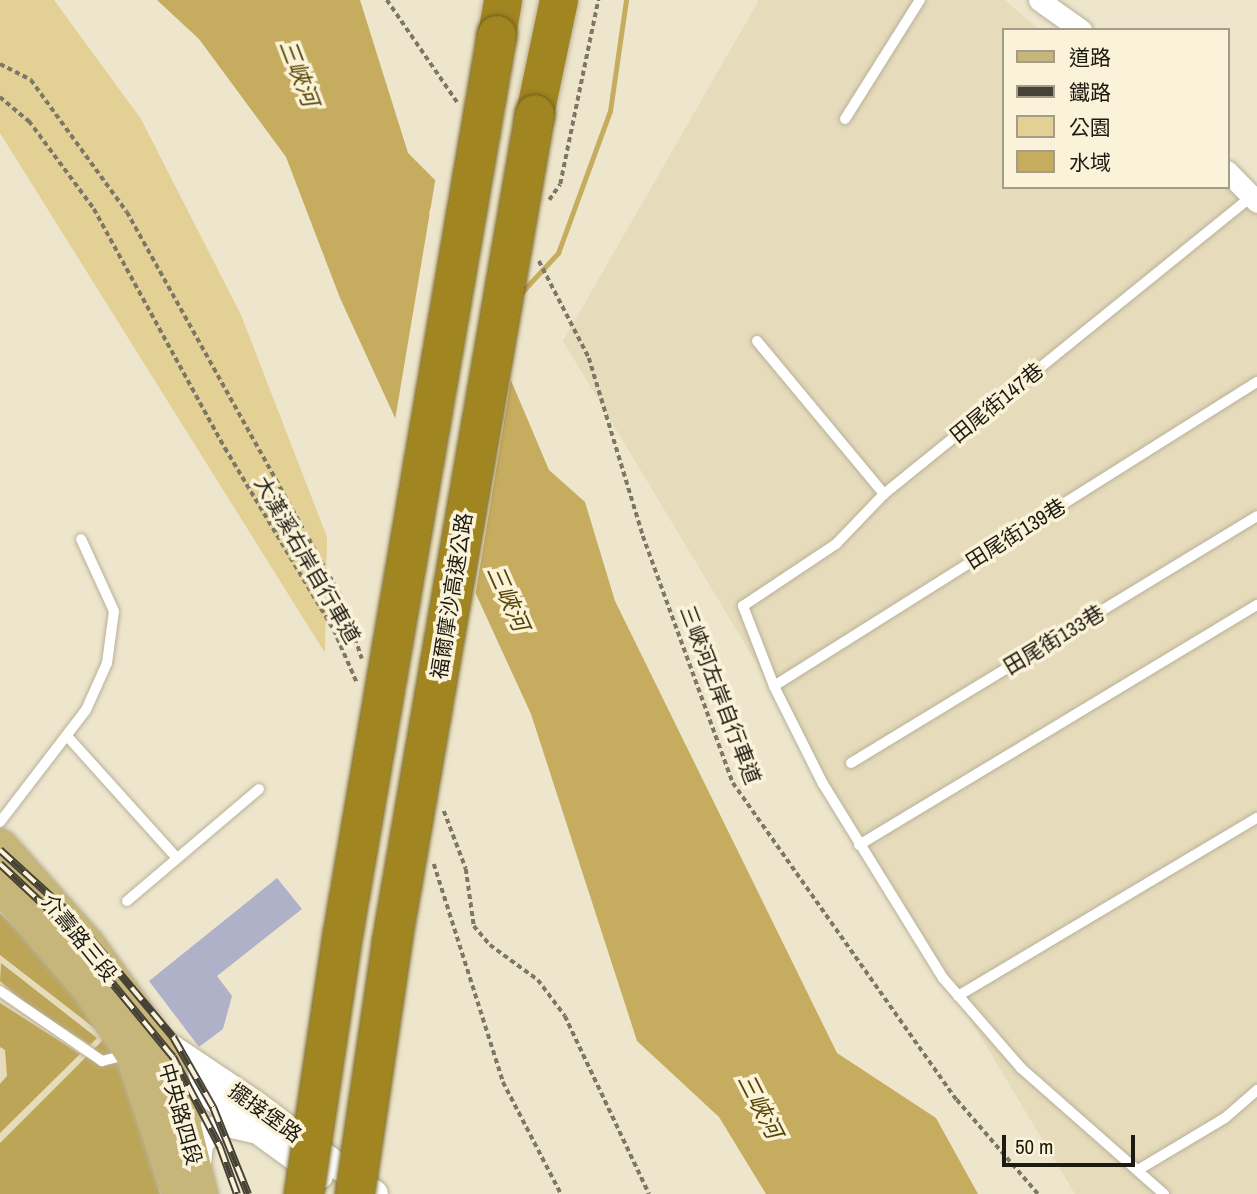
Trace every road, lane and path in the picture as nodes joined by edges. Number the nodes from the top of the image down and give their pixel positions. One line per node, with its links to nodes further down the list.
1 (559, 0): 45 (highway, 福爾摩沙高速公路, bridge)
2 (598, 0): 12 (path)
3 (920, 0): 9 (lane)
4 (1039, 0): 6 (street)
5 (500, 17): 43 (highway, bridge)
6 (1078, 28)
7 (0, 64): 20 (path)
8 (0, 97): 22 (path, 大漢溪右岸自行車道)
9 (845, 119)
10 (1229, 173): 11 (street)
11 (1254, 200): 16 (lane, 田尾街147巷)
12 (547, 203)
13 (539, 260): 49 (path, 三峽河左岸自行車道)
14 (757, 341): 16 (lane)
15 (1257, 382): 21 (lane, 田尾街139巷)
16 (884, 494): 21 (lane, 田尾街147巷)
17 (1257, 516): 24 (lane, 田尾街133巷)
18 (82, 539): 23 (lane)
19 (1257, 605): 30 (lane)
20 (366, 668)
21 (774, 686): 30 (lane)
22 (361, 693)
23 (67, 736): 28 (lane); 32 (lane)
24 (851, 763)
25 (259, 789): 32 (lane)
26 (443, 809): 48 (path)
27 (1257, 818): 36 (lane)
28 (0, 822)
29 (0, 845): 37 (main road, 介壽路三段)
30 (859, 845): 36 (lane)
31 (430, 855): 47 (path)
32 (176, 856): 34 (lane)
33 (0, 885): 37 (main road, 介壽路三段)
34 (127, 901)
35 (0, 991): 37 (lane)
36 (958, 996): 41 (lane)
37 (142, 1044): 38 (main road, 中央路四段); 42 (main road, 中央路四段); 46 (street, 擺接堡路)
38 (169, 1066): 40 (street, 擺接堡路); 42 (main road, 中央路四段)
39 (1257, 1090): 41 (lane)
40 (255, 1130): 42 (street); 44 (street, 擺接堡路)
41 (1138, 1170): 50 (lane)
42 (192, 1188)
43 (304, 1194)
44 (345, 1194)
45 (355, 1194)
46 (375, 1194)
47 (561, 1194)
48 (649, 1194)
49 (1038, 1194)
50 (1164, 1194)

